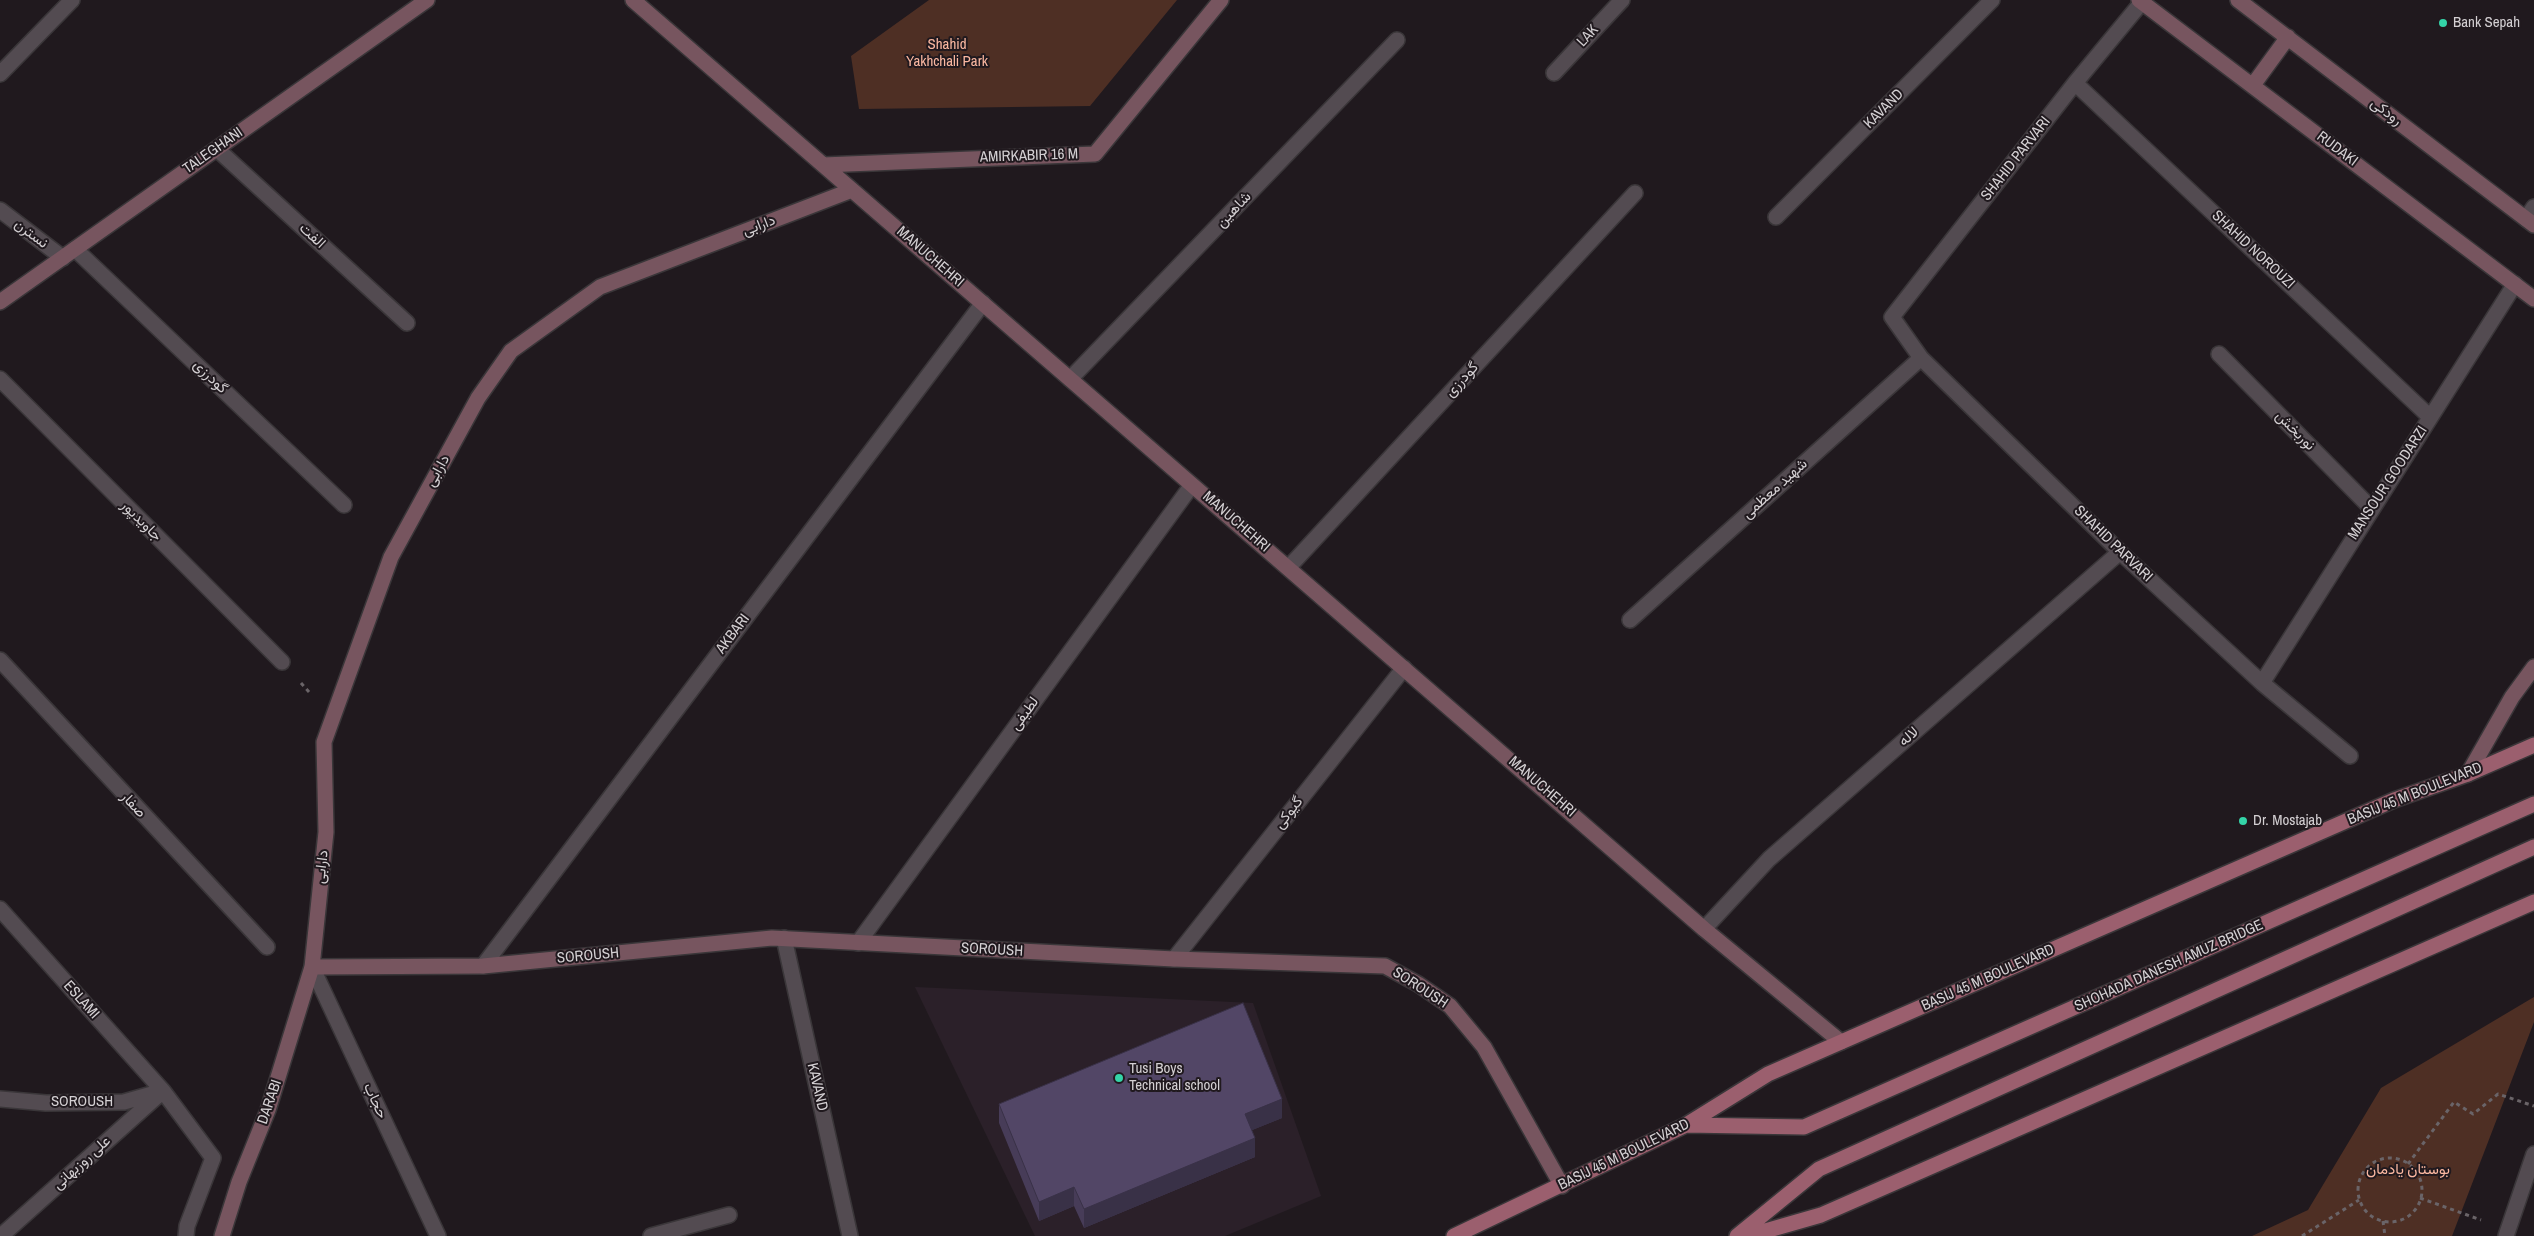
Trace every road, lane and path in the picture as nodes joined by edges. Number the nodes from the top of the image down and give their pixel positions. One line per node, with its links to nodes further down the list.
1 (72, 0): 12 (street)
2 (427, 0): 15 (street, TALEGHANI)
3 (633, 0): 16 (street, MANUCHEHRI)
4 (1221, 0): 16 (street, AMIRKABIR 16 M)
5 (1622, 0): 11 (street, LAK)
6 (1992, 0): 20 (street, KAVAND)
7 (2238, 0): 9 (street, رودکی)
8 (2142, 1): 13 (street); 14 (street, RUDAKI)
9 (2288, 37): 14 (street); 21 (street, رودکی)
10 (1397, 40): 31 (street, شاهین)
11 (1554, 73)
12 (0, 74)
13 (2075, 83): 29 (street, SHAHID PARVARI); 32 (street, SHAHID NOROUZI)
14 (2253, 85): 23 (street, RUDAKI)
15 (217, 148): 22 (street, TALEGHANI); 27 (street, الفت)
16 (824, 165): 17 (street, MANUCHEHRI)
17 (852, 190): 26 (street, MANUCHEHRI); 44 (street, دارابی)
18 (1635, 193): 37 (street, گودرزی)
19 (0, 210): 22 (street, نسترن)
20 (1776, 217)
21 (2531, 217)
22 (69, 253): 25 (street, TALEGHANI); 34 (street, گودرزی)
23 (2515, 284): 24 (street, RUDAKI); 32 (street, MANSOUR GOODARZI)
24 (2534, 299)
25 (0, 302)
26 (983, 303): 31 (street, MANUCHEHRI); 57 (street, AKBARI)
27 (406, 323)
28 (2219, 354): 35 (street, نوربخش)
29 (1921, 358): 36 (street, SHAHID PARVARI); 38 (street, شهید معظمی)
30 (0, 379): 40 (street, جاویدپور)
31 (1070, 379): 33 (street, MANUCHEHRI)
32 (2430, 417): 35 (street, MANSOUR GOODARZI)
33 (1192, 485): 37 (street, MANUCHEHRI); 54 (street, لطیفی)
34 (344, 505)
35 (2371, 508): 43 (street, MANSOUR GOODARZI)
36 (2120, 552): 43 (street, SHAHID PARVARI); 52 (street, لاله)
37 (1288, 568): 42 (street, MANUCHEHRI)
38 (1630, 620)
39 (0, 660): 55 (street, صفار)
40 (282, 662): 44 (path)
41 (2534, 667): 47 (street)
42 (1404, 668): 52 (street, MANUCHEHRI); 56 (street, گیوکی)
43 (2262, 682): 46 (street, SHAHID PARVARI)
44 (332, 718): 58 (street, دارابی)
45 (2534, 745): 47 (main road, BASIJ 45 M BOULEVARD)
46 (2350, 756)
47 (2468, 774): 59 (main road, BASIJ 45 M BOULEVARD)
48 (2534, 804): 63 (main road, SHOHADA DANESH AMUZ BRIDGE)
49 (2534, 846): 79 (main road)
50 (2534, 902): 80 (main road)
51 (0, 909): 60 (street, ESLAMI)
52 (1704, 929): 59 (street, MANUCHEHRI)
53 (784, 938): 54 (street, SOROUSH); 57 (street, SOROUSH); 77 (street, KAVAND)
54 (858, 943): 56 (street, SOROUSH)
55 (267, 947)
56 (1174, 959): 66 (street, SOROUSH)
57 (482, 966): 58 (street, SOROUSH)
58 (312, 967): 74 (street, DARABI); 75 (street, حجاب)
59 (1840, 1042): 63 (main road, BASIJ 45 M BOULEVARD)
60 (163, 1091): 61 (street, SOROUSH); 72 (street, علی روزبهانی); 73 (street, ESLAMI)
61 (0, 1099)
62 (2534, 1106): 65 (path)
63 (1686, 1125): 66 (main road, BASIJ 45 M BOULEVARD)
64 (2534, 1154): 71 (street)
65 (2408, 1164): 67 (path); 68 (path)
66 (1562, 1186): 78 (main road, BASIJ 45 M BOULEVARD)
67 (2420, 1198): 70 (path); 71 (path)
68 (2360, 1200): 70 (path); 81 (path)
69 (729, 1215): 76 (street)
70 (2383, 1221): 82 (path)
71 (2507, 1233)
72 (2, 1236)
73 (186, 1236)
74 (222, 1236)
75 (438, 1236)
76 (651, 1236)
77 (850, 1236)
78 (1454, 1236)
79 (1737, 1236)
80 (1748, 1236)
81 (2302, 1236)
82 (2385, 1236)

